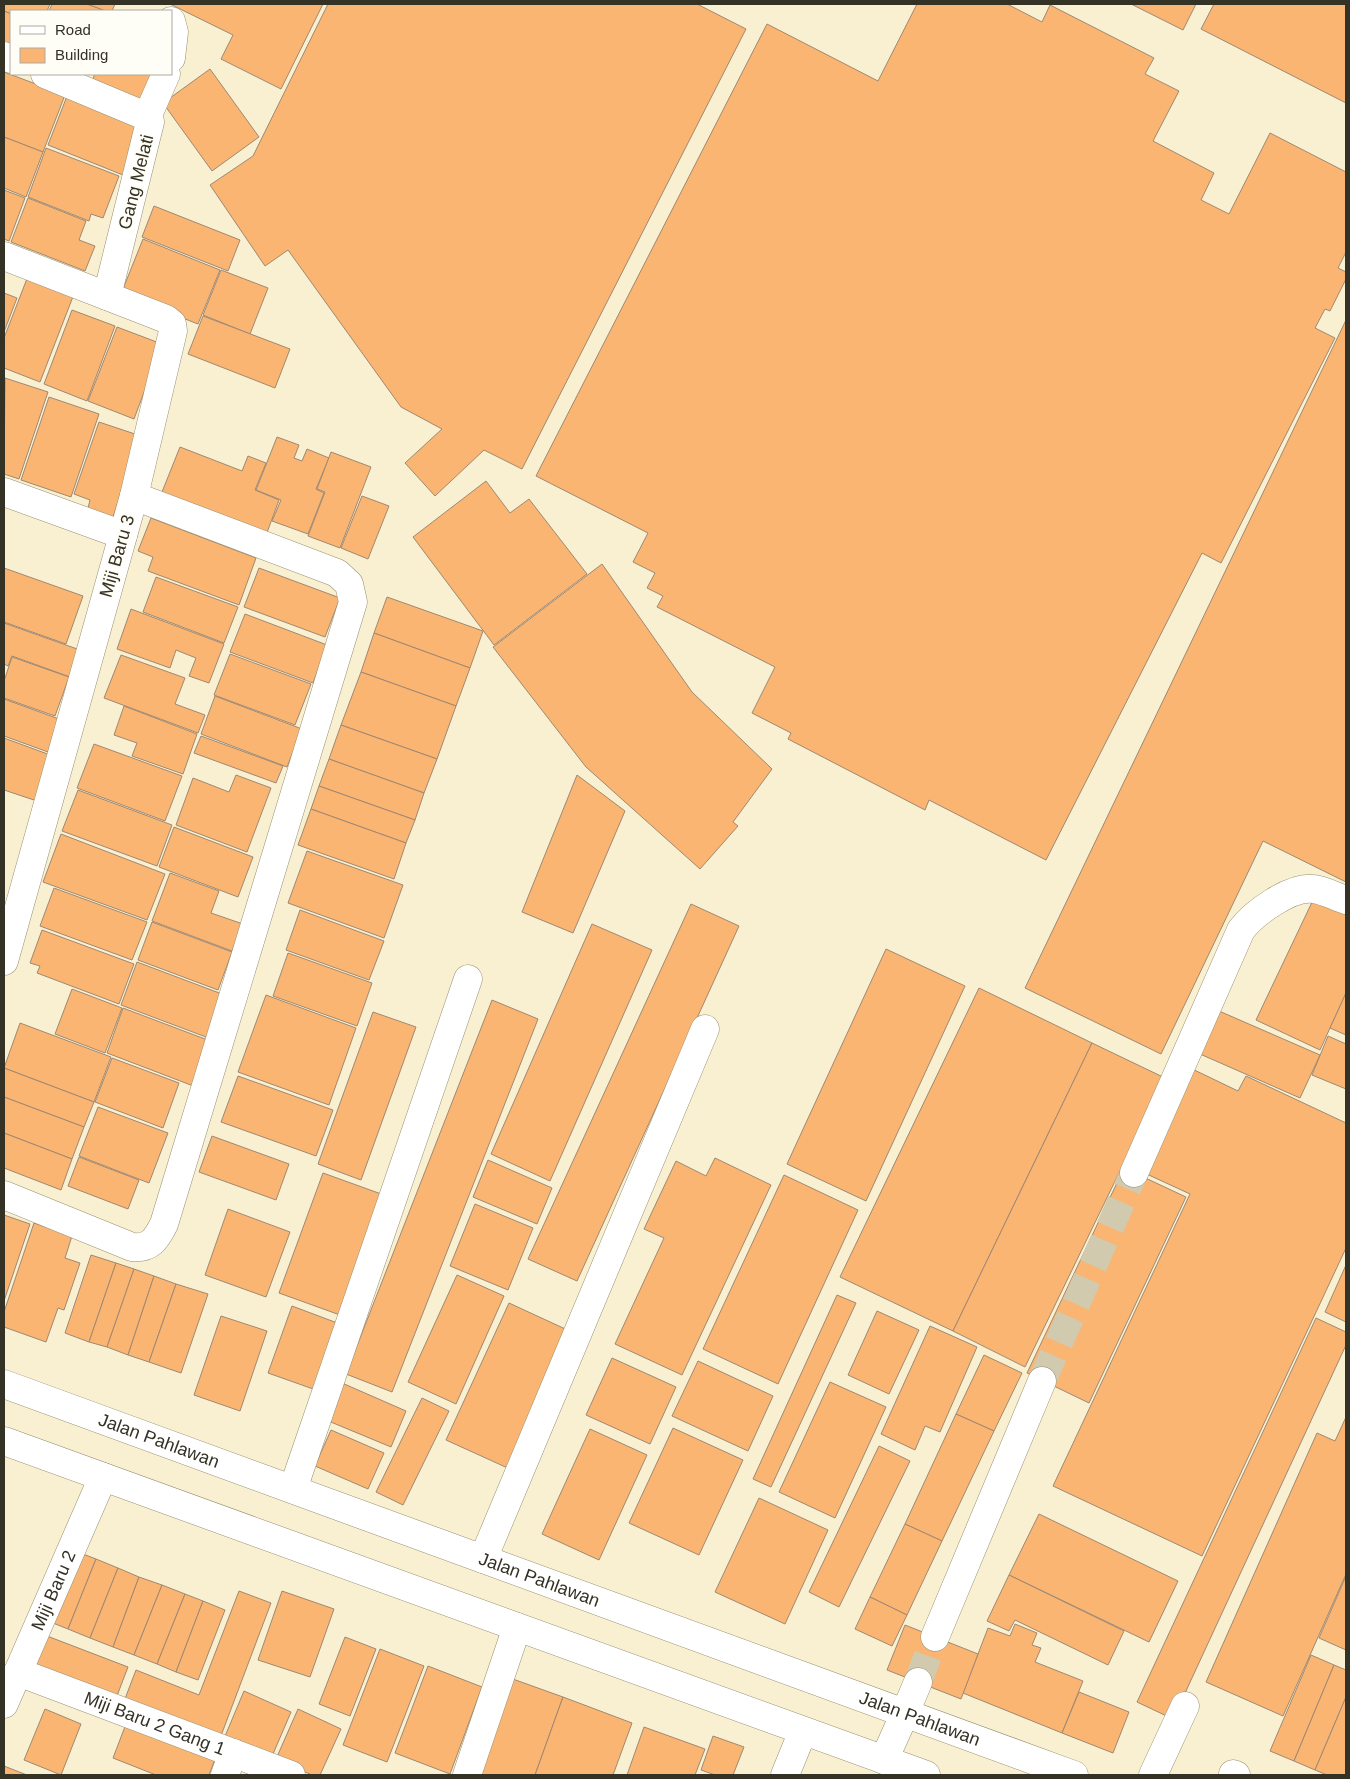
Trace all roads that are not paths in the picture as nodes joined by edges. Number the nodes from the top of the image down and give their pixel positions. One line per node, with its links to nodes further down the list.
1 (172, 25): 2 (street)
2 (172, 49)
3 (47, 75): 5 (street, Gang Melati)
4 (166, 75): 5 (street)
5 (147, 117): 7 (street, Gang Melati)
6 (4, 256): 7 (street, Miji Baru 3)
7 (107, 296): 9 (street, Miji Baru 3)
8 (4, 492): 10 (street)
9 (134, 496): 10 (street, Miji Baru 3); 16 (street)
10 (123, 535): 12 (street, Miji Baru 3)
11 (1346, 900): 15 (street)
12 (4, 961)
13 (468, 980): 21 (street)
14 (706, 1029): 22 (street)
15 (1134, 1173)
16 (4, 1195)
17 (1042, 1381): 24 (street)
18 (4, 1384): 21 (street, Jalan Pahlawan)
19 (4, 1441): 20 (street)
20 (103, 1477): 23 (street); 25 (street, Miji Baru 2)
21 (293, 1489): 22 (street, Jalan Pahlawan)
22 (483, 1559): 29 (street, Jalan Pahlawan)
23 (517, 1627): 30 (street); 34 (street)
24 (935, 1637)
25 (18, 1672): 27 (street, Miji Baru 2); 32 (street, Miji Baru 2 Gang 1)
26 (918, 1682): 29 (street)
27 (4, 1704)
28 (1185, 1706): 38 (street)
29 (905, 1713): 31 (street); 37 (street, Jalan Pahlawan)
30 (803, 1731): 31 (street); 35 (street)
31 (884, 1760): 36 (street)
32 (229, 1764): 33 (street, Miji Baru 2 Gang 1)
33 (291, 1775)
34 (467, 1775)
35 (785, 1775)
36 (926, 1775)
37 (1074, 1775)
38 (1153, 1775)

